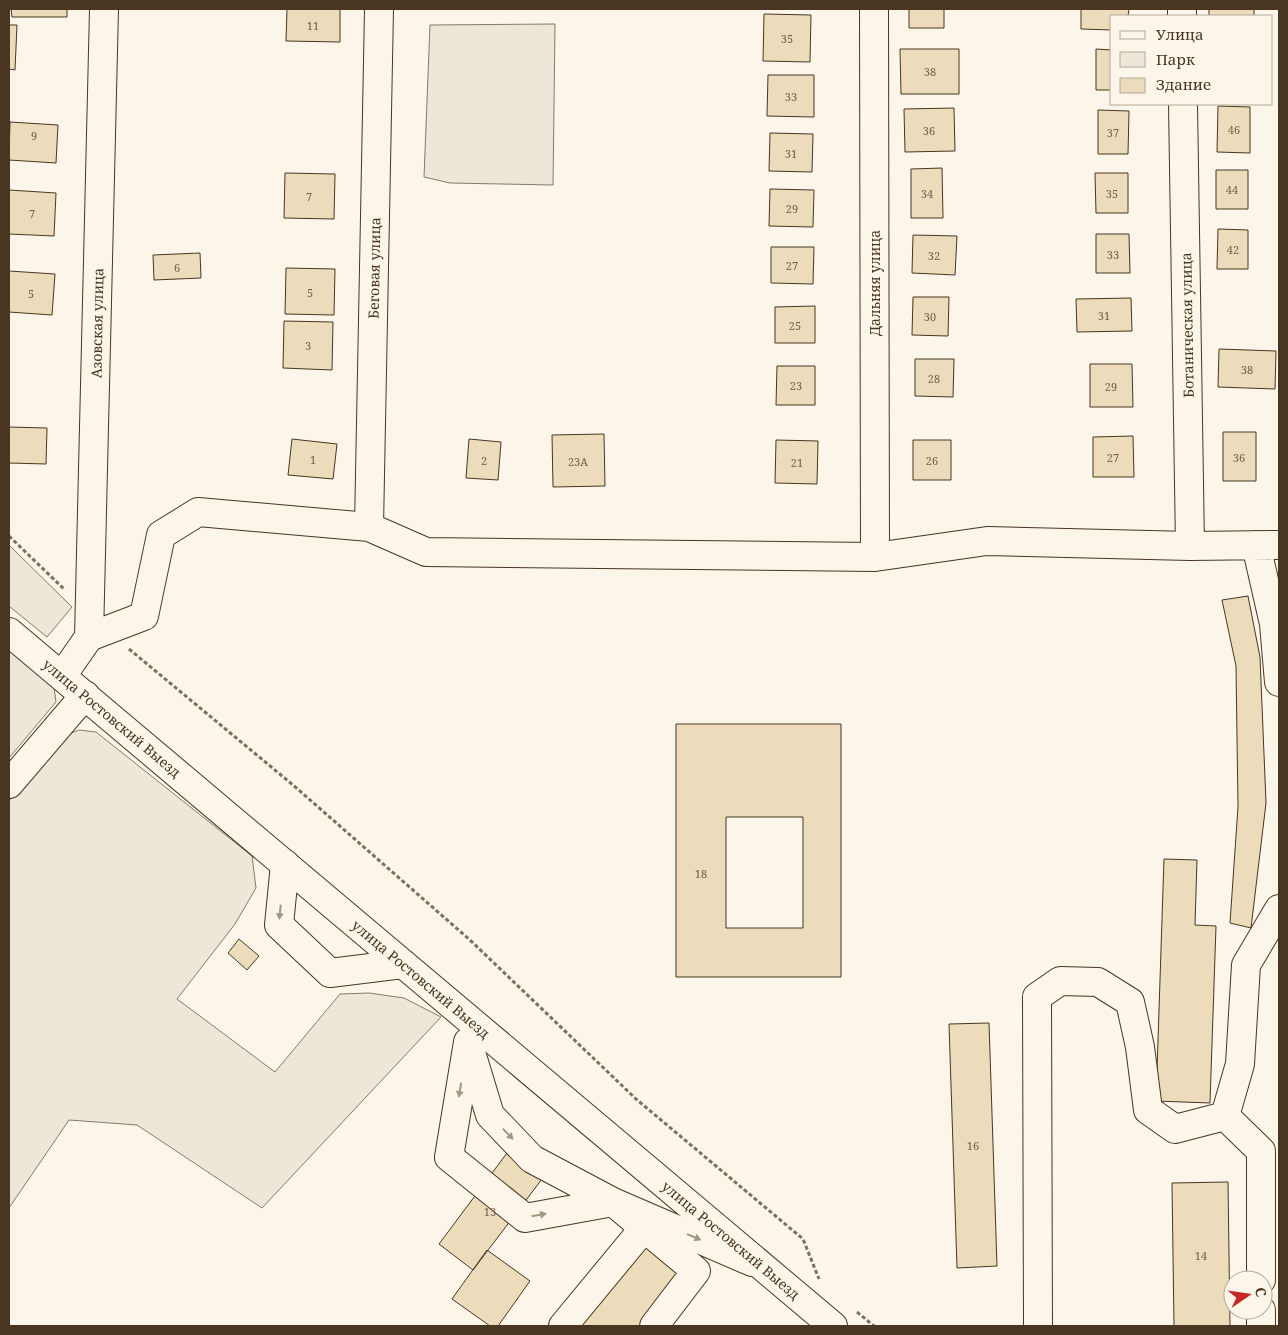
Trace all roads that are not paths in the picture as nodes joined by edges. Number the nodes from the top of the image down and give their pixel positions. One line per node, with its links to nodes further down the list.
1 (104, 9): 9 (street, Азовская улица)
2 (379, 9): 5 (street, Беговая улица)
3 (874, 9): 8 (street, Дальняя улица)
4 (1184, 105): 7 (street, Ботаническая улица)
5 (369, 527): 8 (street); 9 (street)
6 (1268, 545): 7 (street); 12 (street)
7 (1190, 546): 8 (street)
8 (875, 557)
9 (96, 627): 11 (street)
10 (9, 632): 11 (street, улица Ростовский Выезд)
11 (62, 676): 13 (street, улица Ростовский Выезд)
12 (1279, 676)
13 (85, 695): 14 (street); 15 (street, улица Ростовский Выезд)
14 (9, 784)
15 (285, 864): 17 (street, улица Ростовский Выезд); 17 (street, one-way to 17)
16 (1279, 909): 20 (street)
17 (403, 964): 18 (street, улица Ростовский Выезд)
18 (458, 1009): 19 (street); 23 (street, улица Ростовский Выезд)
19 (468, 1042): 21 (street, one-way to 21); 21 (street, one-way to 21)
20 (1225, 1116): 24 (street); 29 (street)
21 (612, 1202): 22 (street); 23 (street, one-way to 23)
22 (644, 1228): 25 (street); 27 (street)
23 (763, 1267): 25 (street); 26 (street, улица Ростовский Выезд)
24 (1261, 1270)
25 (696, 1271): 28 (street)
26 (842, 1317)
27 (563, 1326)
28 (654, 1326)
29 (1038, 1326)

